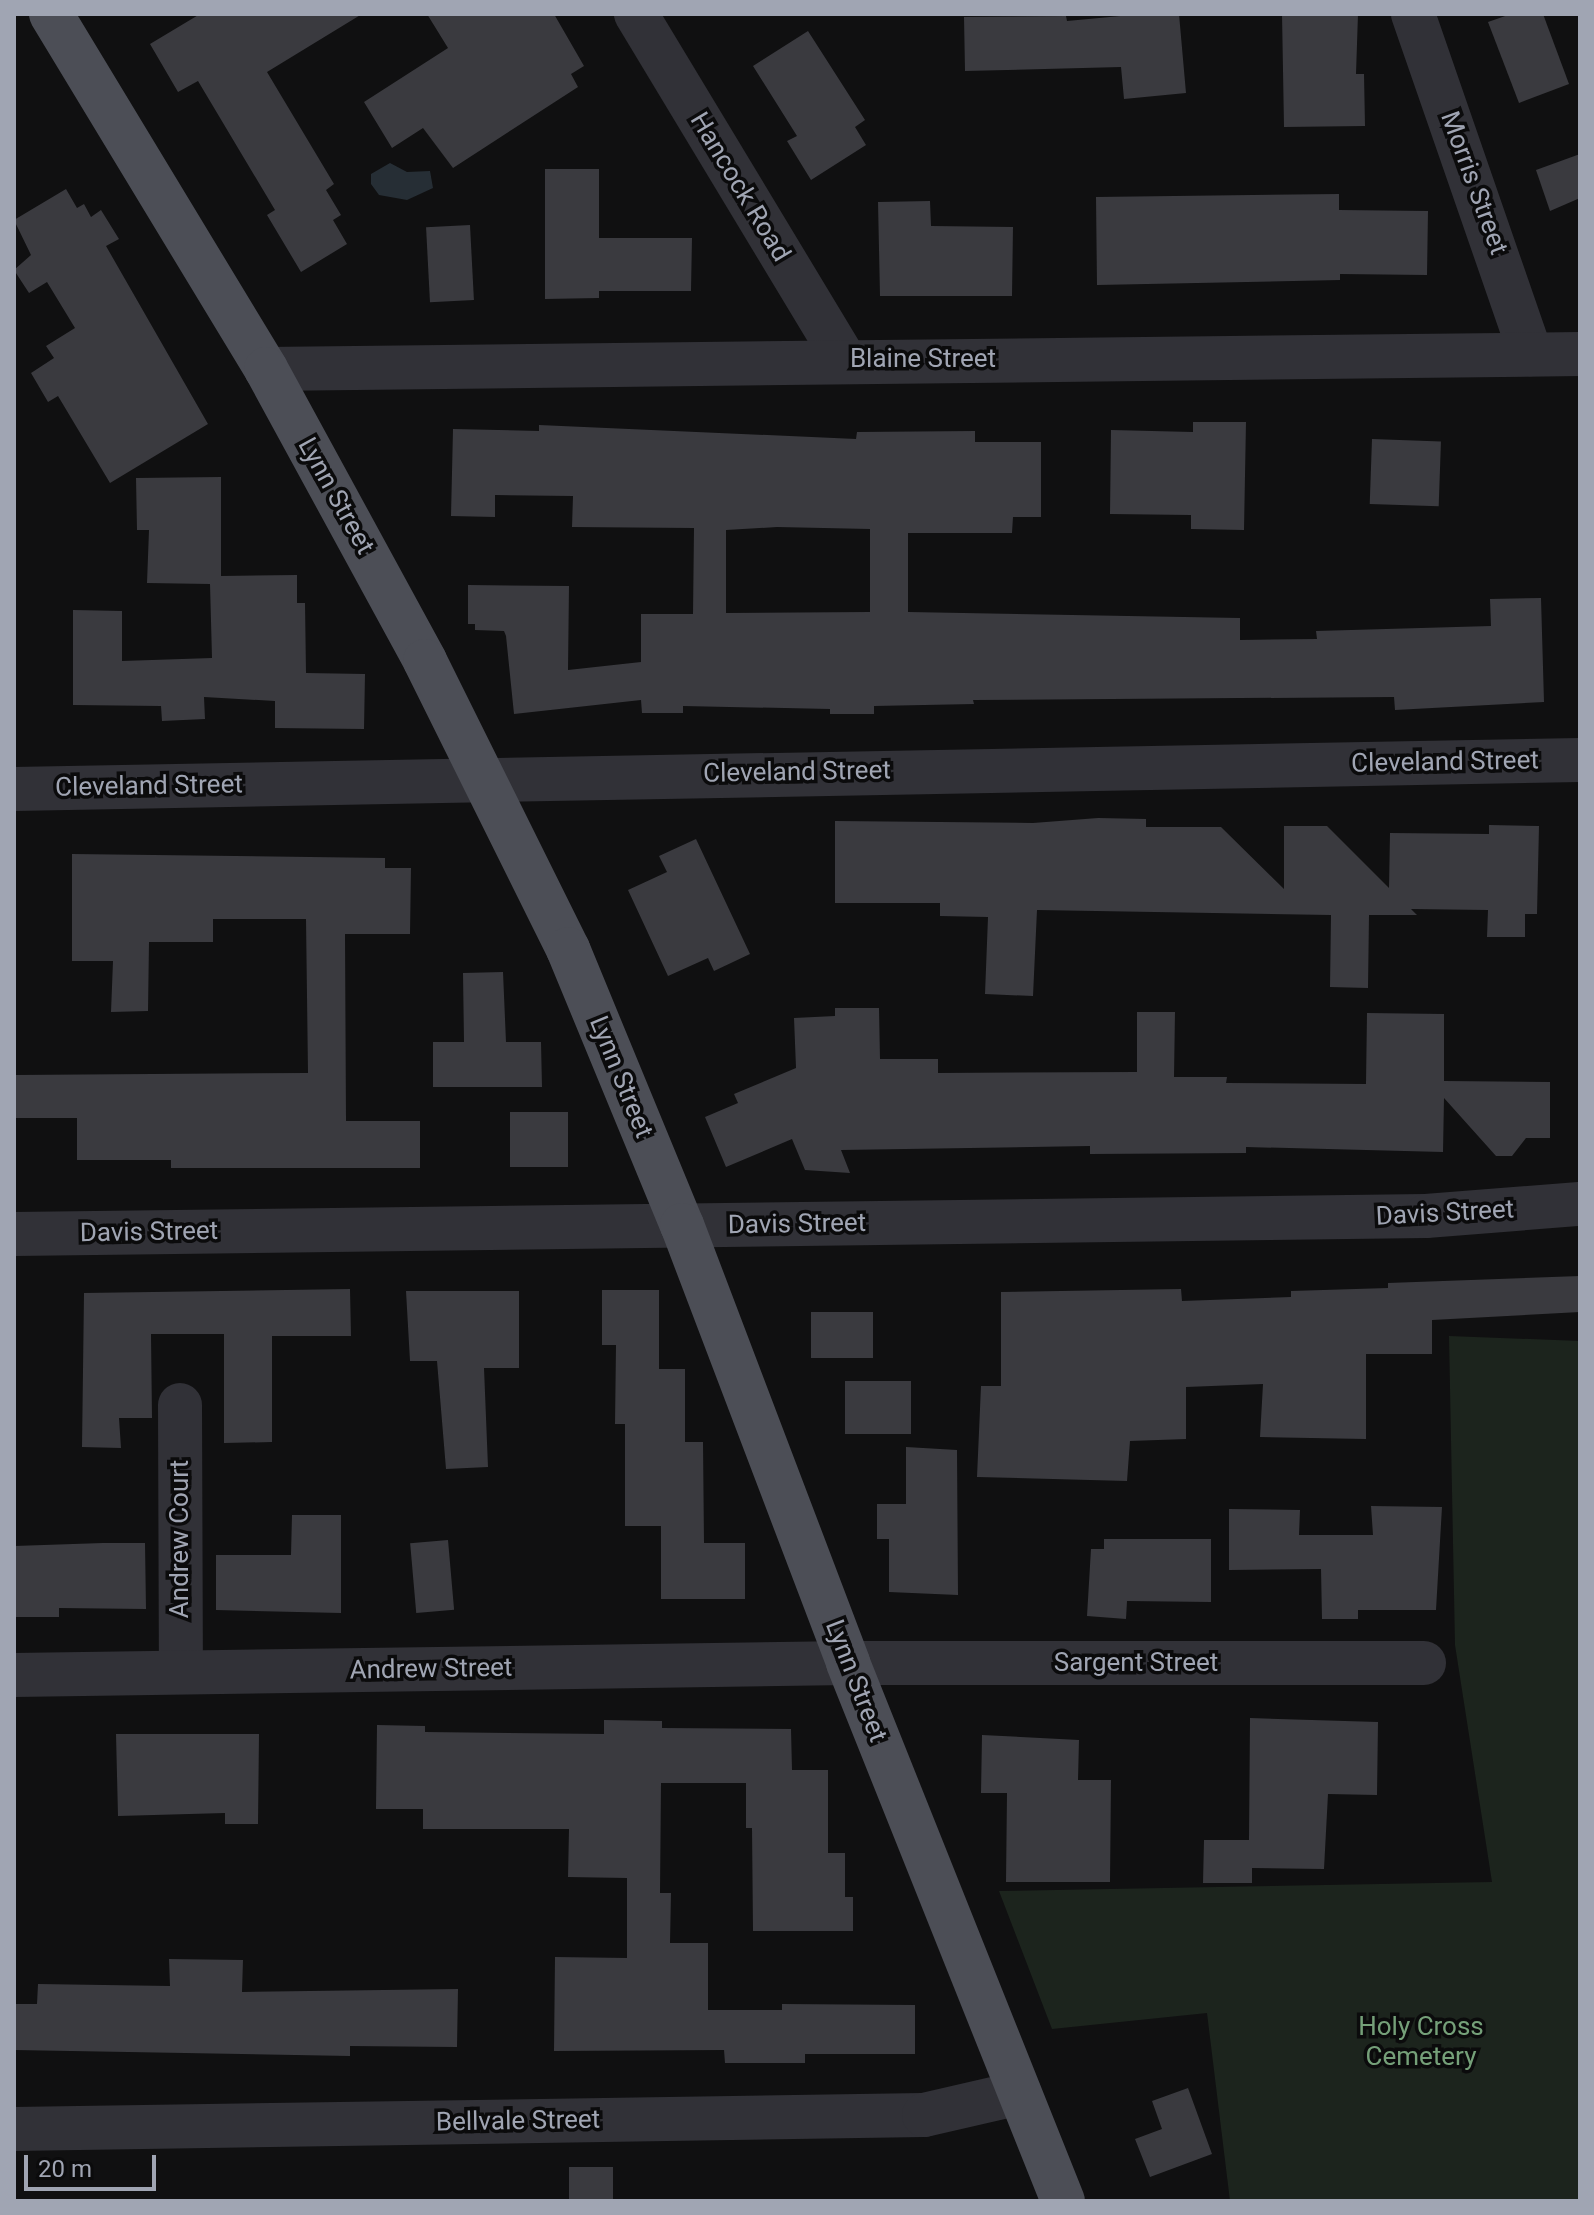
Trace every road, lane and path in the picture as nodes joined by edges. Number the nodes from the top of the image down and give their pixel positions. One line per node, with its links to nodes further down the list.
1 (51, 14): 7 (main road, Lynn Street)
2 (636, 14): 6 (street, Hancock Road)
3 (1413, 14): 4 (street, Morris Street)
4 (1531, 354): 5 (street, Blaine Street); 6 (street, Blaine Street)
5 (1580, 354)
6 (844, 359): 7 (street, Blaine Street)
7 (266, 369): 9 (main road, Lynn Street)
8 (1580, 760): 9 (street, Cleveland Street)
9 (486, 779): 10 (street, Cleveland Street); 12 (main road, Lynn Street)
10 (14, 789)
11 (1580, 1204): 12 (street, Davis Street)
12 (682, 1225): 13 (street, Davis Street); 15 (main road, Lynn Street)
13 (14, 1234)
14 (180, 1405): 17 (street, Andrew Court)
15 (848, 1663): 16 (street, Sargent Street); 17 (street, Andrew Street); 19 (main road, Lynn Street)
16 (1424, 1663)
17 (181, 1672): 18 (street, Andrew Street)
18 (14, 1675)
19 (1019, 2093): 20 (street, Bellvale Street); 21 (main road, Lynn Street)
20 (14, 2129)
21 (1063, 2201)

